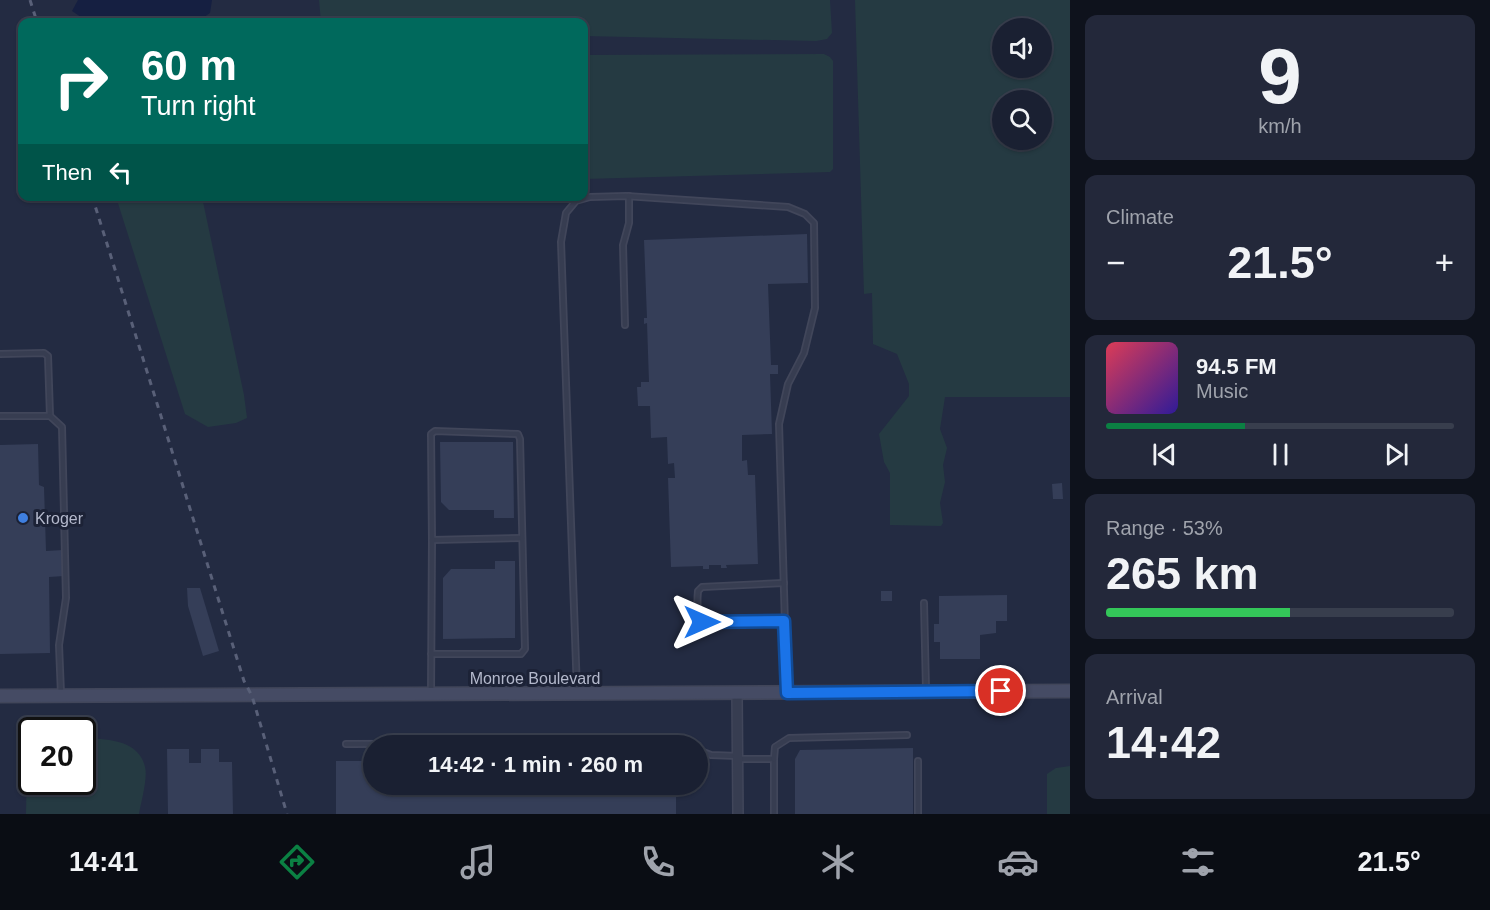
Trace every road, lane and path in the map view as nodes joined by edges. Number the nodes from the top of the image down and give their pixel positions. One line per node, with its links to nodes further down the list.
1 (629, 196): 2 (lane); 4 (lane); 10 (lane)
2 (588, 198)
3 (576, 201): 17 (lane)
4 (625, 325)
5 (0, 354): 7 (lane)
6 (0, 416): 7 (lane)
7 (50, 416): 21 (lane)
8 (522, 538): 9 (lane); 9 (lane); 13 (lane)
9 (432, 540): 13 (lane)
10 (784, 583): 12 (lane); 12 (lane)
11 (924, 603): 15 (lane)
12 (784, 621): 16 (lane)
13 (431, 654): 19 (lane)
14 (1070, 691): 15 (street, Monroe Boulevard)
15 (926, 692): 16 (street, Monroe Boulevard)
16 (787, 693): 18 (street, Monroe Boulevard)
17 (578, 694): 18 (street, Monroe Boulevard); 19 (street, Monroe Boulevard)
18 (737, 694): 26 (street)
19 (431, 695): 21 (street, Monroe Boulevard)
20 (0, 696): 21 (street, Monroe Boulevard)
21 (61, 696)
22 (907, 735): 27 (lane)
23 (346, 744): 24 (lane)
24 (363, 744)
25 (708, 754): 26 (lane)
26 (738, 757): 27 (lane); 29 (street)
27 (774, 759): 30 (lane)
28 (918, 761): 31 (lane)
29 (738, 814)
30 (774, 814)
31 (918, 814)

